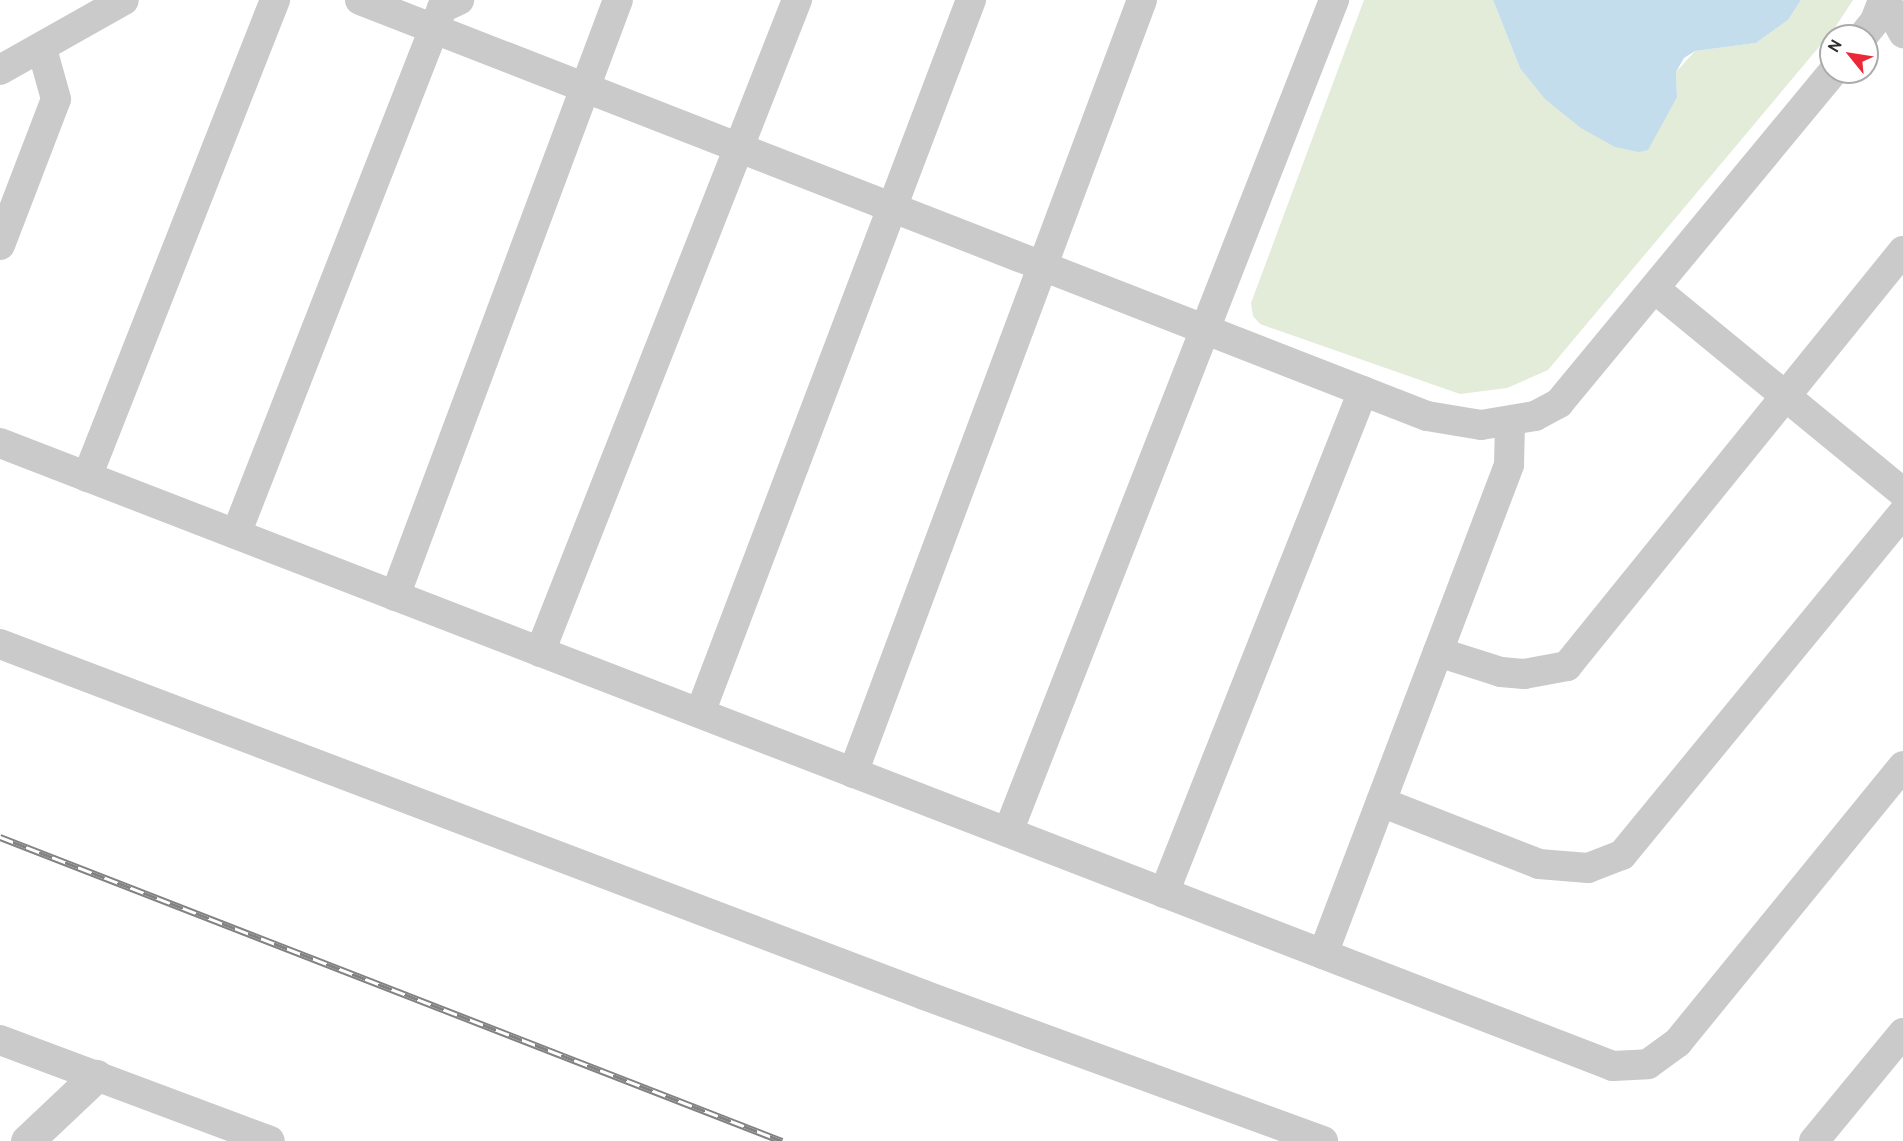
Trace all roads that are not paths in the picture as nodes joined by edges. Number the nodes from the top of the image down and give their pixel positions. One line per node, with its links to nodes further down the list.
1 (124, 0): 14 (street)
2 (274, 0): 29 (street)
3 (360, 0): 12 (street)
4 (459, 0): 12 (street)
5 (618, 0): 17 (street)
6 (797, 0): 18 (street)
7 (971, 0): 19 (street)
8 (1142, 0): 22 (street)
9 (1334, 0): 24 (street)
10 (1884, 0): 11 (street); 13 (street)
11 (1873, 24)
12 (434, 29): 17 (street); 32 (street)
13 (1903, 33)
14 (42, 49): 15 (street); 20 (street)
15 (0, 70)
16 (1823, 84): 23 (street)
17 (586, 88): 18 (street); 33 (street)
18 (740, 148): 19 (street); 35 (street)
19 (890, 207): 22 (street); 37 (street)
20 (0, 245)
21 (1903, 251): 26 (street)
22 (1043, 267): 24 (street); 39 (street)
23 (1655, 289): 26 (street); 27 (street)
24 (1205, 330): 25 (street); 41 (street)
25 (1363, 391): 27 (street); 42 (street)
26 (1785, 396): 30 (street); 36 (street)
27 (1510, 423): 36 (street)
28 (0, 443): 29 (street)
29 (87, 477): 32 (street)
30 (1903, 493)
31 (1903, 513): 40 (street)
32 (236, 534): 33 (street)
33 (395, 596): 35 (street)
34 (0, 644): 49 (street)
35 (540, 652): 37 (street)
36 (1438, 652): 40 (street)
37 (699, 713): 39 (street)
38 (1903, 766): 43 (street)
39 (853, 773): 41 (street)
40 (1381, 802): 43 (street)
41 (1008, 832): 42 (street)
42 (1164, 893): 43 (street)
43 (1323, 954)
44 (1903, 1033): 50 (street)
45 (0, 1040): 46 (street)
46 (96, 1076): 47 (street); 48 (street)
47 (27, 1141)
48 (270, 1141)
49 (1323, 1141)
50 (1814, 1141)

